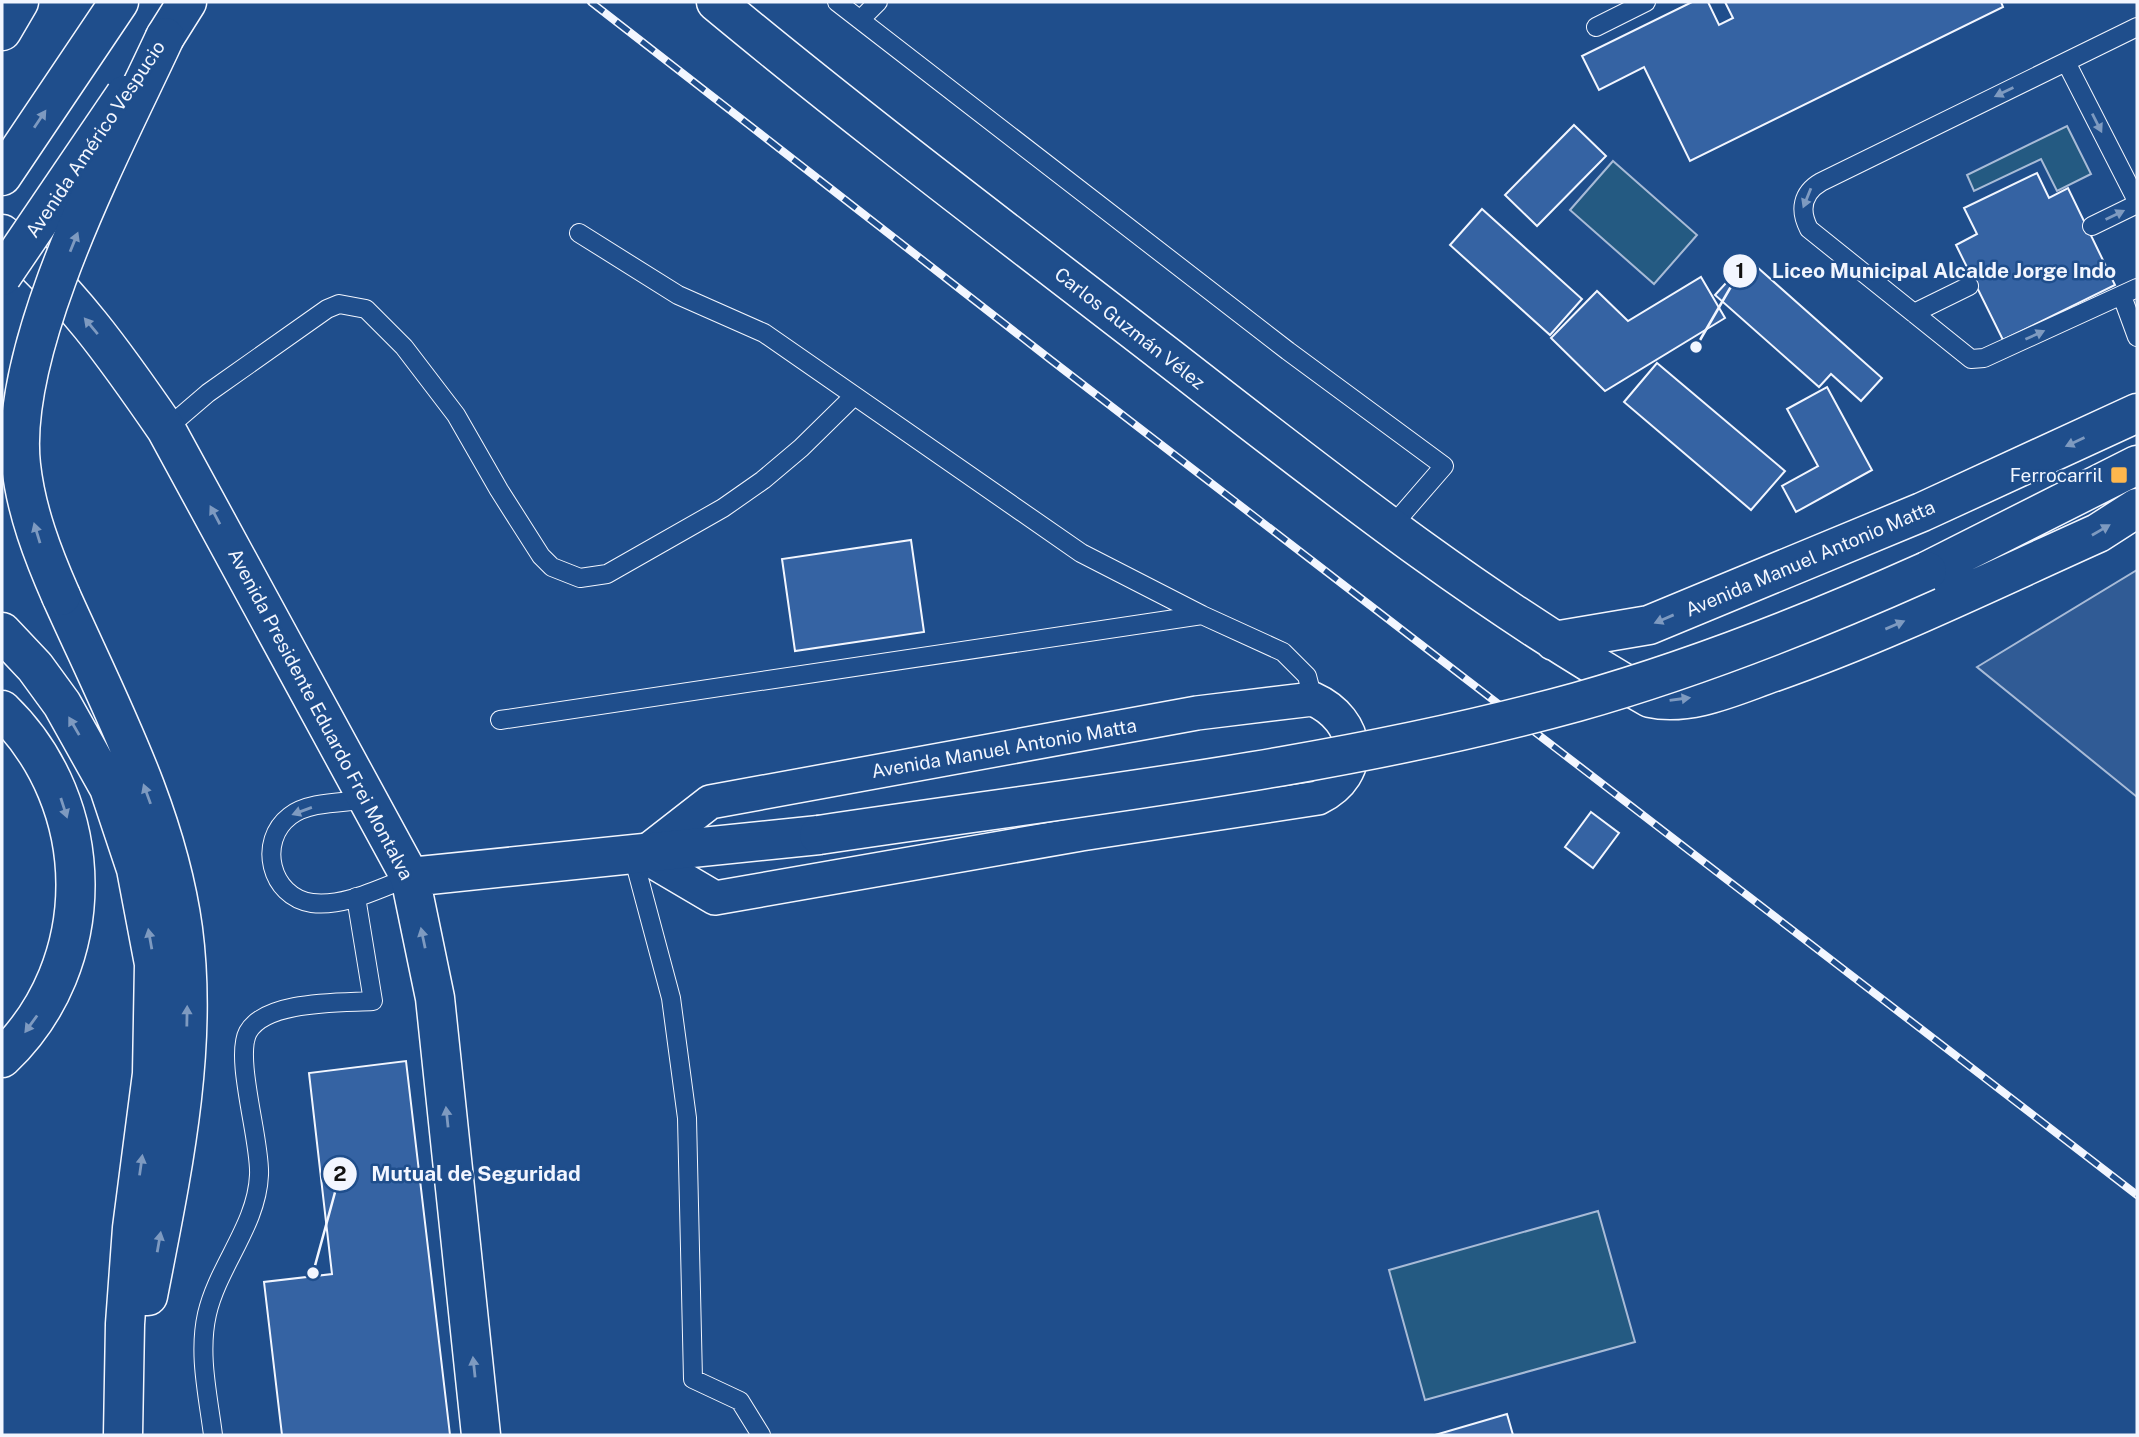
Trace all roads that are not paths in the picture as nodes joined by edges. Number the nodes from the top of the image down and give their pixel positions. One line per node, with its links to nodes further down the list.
1 (19, 2): 11 (main road)
2 (119, 2): 14 (main road, one-way to 2)
3 (187, 2): 12 (main road, Avenida Américo Vespucio)
4 (716, 2): 29 (main road, Carlos Guzmán Vélez)
5 (837, 2): 8 (lane)
6 (878, 2): 8 (lane)
7 (1646, 2): 9 (lane)
8 (860, 20): 29 (lane)
9 (1596, 27)
10 (2137, 27): 13 (lane)
11 (2, 31)
12 (164, 37): 19 (main road, Avenida Américo Vespucio, bridge); 41 (main road, one-way to 12, bridge)
13 (2066, 62): 15 (lane, one-way to 15); 22 (lane, one-way to 22)
14 (2, 176)
15 (2137, 202): 16 (lane, one-way to 15)
16 (2092, 226)
17 (579, 233): 24 (lane)
18 (2, 234): 26 (main road, Avenida Presidente Eduardo Frei Montalva, one-way to 18)
19 (2, 276)
20 (1969, 286): 22 (lane)
21 (2129, 292): 22 (lane, one-way to 21); 23 (lane)
22 (1914, 313)
23 (2137, 337)
24 (854, 396): 26 (lane); 30 (lane)
25 (2137, 413): 32 (main road, Avenida Manuel Antonio Matta, one-way to 32)
26 (166, 429): 36 (main road, Avenida Presidente Eduardo Frei Montalva, one-way to 26)
27 (2137, 465): 37 (main road, bridge)
28 (2137, 508): 32 (main road, one-way to 28)
29 (1392, 526): 32 (main road, Carlos Guzmán Vélez)
30 (1202, 615): 33 (lane); 35 (lane)
31 (2, 632): 41 (main road, one-way to 31)
32 (1555, 641)
33 (1313, 699): 37 (street, Avenida Manuel Antonio Matta); 37 (street)
34 (2, 710): 40 (main road, one-way to 40)
35 (500, 720)
36 (369, 799): 38 (main road, Avenida Presidente Eduardo Frei Montalva); 39 (lane, one-way to 39)
37 (638, 856): 38 (main road); 45 (lane)
38 (410, 877): 39 (lane); 44 (main road, Avenida Presidente Eduardo Frei Montalva, one-way to 38)
39 (356, 897): 43 (lane)
40 (2, 1058)
41 (126, 1379): 42 (main road)
42 (123, 1435)
43 (213, 1435)
44 (481, 1435)
45 (761, 1435)

